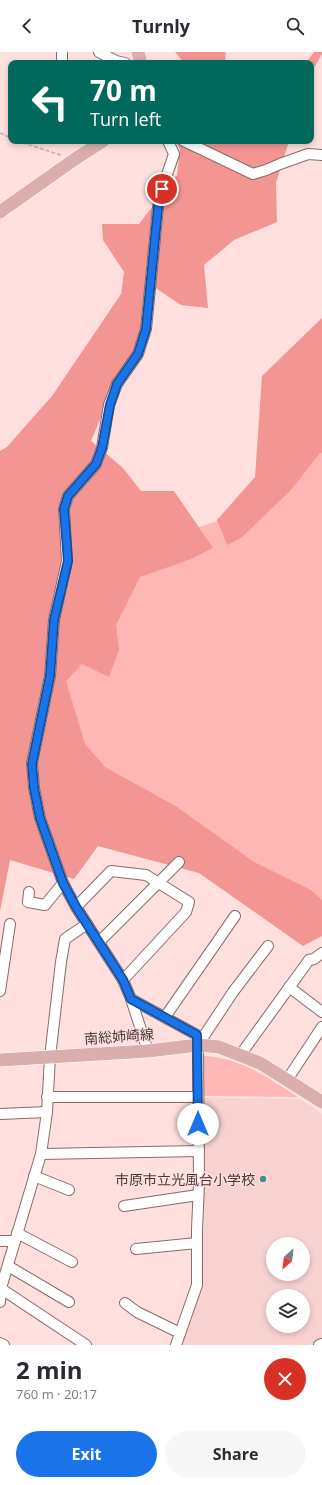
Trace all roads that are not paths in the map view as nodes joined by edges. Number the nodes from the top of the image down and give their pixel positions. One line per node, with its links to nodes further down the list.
1 (99, 52): 2 (street)
2 (114, 60)
3 (98, 144): 7 (main road)
4 (169, 144): 10 (street)
5 (190, 144): 6 (street)
6 (322, 155)
7 (0, 212)
8 (178, 862): 9 (street)
9 (159, 882): 12 (street); 17 (street); 21 (street)
10 (63, 883): 11 (street); 12 (street)
11 (29, 892)
12 (76, 907): 15 (street)
13 (235, 916): 26 (street)
14 (10, 924): 16 (street)
15 (87, 924): 17 (street); 31 (street)
16 (4, 936): 20 (street)
17 (99, 942): 21 (street)
18 (268, 946): 28 (street)
19 (322, 953): 22 (street)
20 (1, 979): 23 (street)
21 (123, 980): 24 (street)
22 (289, 987): 25 (street); 30 (street)
23 (0, 991)
24 (131, 999): 26 (street); 29 (street)
25 (322, 1012)
26 (165, 1017): 28 (street)
27 (322, 1027): 33 (street)
28 (198, 1045): 29 (main road, 南総姉崎線); 30 (main road, 南総姉崎線); 35 (street)
29 (148, 1051): 31 (main road, 南総姉崎線)
30 (241, 1054): 33 (main road, 南総姉崎線)
31 (50, 1057): 32 (main road, 南総姉崎線); 34 (street)
32 (0, 1060)
33 (287, 1080): 36 (main road, 南総姉崎線)
34 (48, 1097): 35 (street); 37 (street)
35 (198, 1097): 39 (street)
36 (322, 1102)
37 (47, 1112): 38 (street); 40 (street)
38 (1, 1117)
39 (199, 1150): 40 (street); 43 (street)
40 (41, 1154): 41 (street)
41 (34, 1176): 42 (street); 45 (street)
42 (69, 1190)
43 (198, 1195): 44 (street); 47 (street)
44 (124, 1206)
45 (16, 1237): 46 (street); 49 (street); 50 (street)
46 (0, 1241)
47 (197, 1243): 48 (street); 55 (street)
48 (136, 1249)
49 (72, 1262)
50 (8, 1266): 51 (street); 53 (street)
51 (1, 1288): 52 (street); 58 (street)
52 (0, 1302)
53 (69, 1302)
54 (125, 1303): 55 (street)
55 (180, 1333): 59 (street)
56 (0, 1343): 57 (street)
57 (4, 1345)
58 (86, 1345)
59 (176, 1345)

